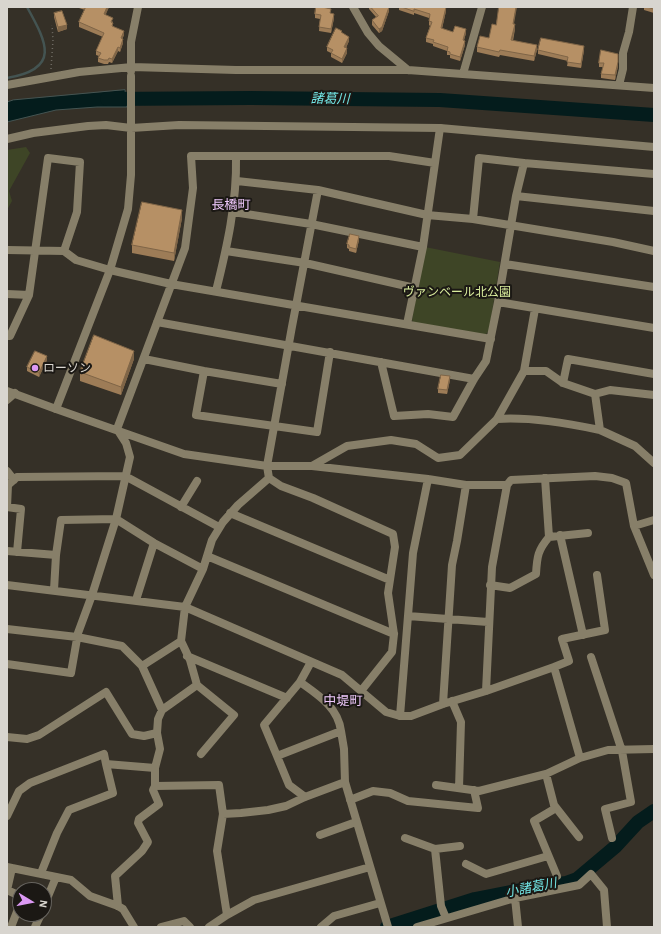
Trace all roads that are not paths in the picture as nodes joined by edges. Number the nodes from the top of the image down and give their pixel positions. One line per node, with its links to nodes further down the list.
1 (138, 7): 6 (street)
2 (353, 7): 5 (street)
3 (482, 7): 7 (street)
4 (633, 7): 9 (street)
5 (408, 70): 6 (street); 7 (street)
6 (131, 72): 8 (street); 11 (street)
7 (463, 74): 9 (street)
8 (7, 84)
9 (619, 85): 10 (street)
10 (654, 88)
11 (132, 125): 12 (street); 13 (street); 36 (street)
12 (440, 128): 14 (street); 16 (street)
13 (7, 139)
14 (654, 147)
15 (236, 157): 16 (street); 19 (street); 37 (street)
16 (435, 163): 24 (street)
17 (524, 163): 18 (street); 21 (street); 25 (street)
18 (654, 174)
19 (236, 181): 20 (street); 23 (street)
20 (318, 190): 24 (street); 26 (street)
21 (516, 196): 22 (street); 27 (street)
22 (654, 211)
23 (233, 212): 26 (street); 32 (street)
24 (427, 215): 25 (street); 28 (street)
25 (473, 219): 27 (street)
26 (311, 224): 28 (street); 34 (street)
27 (511, 226): 33 (street); 35 (street)
28 (423, 247): 39 (street)
29 (7, 250): 30 (street)
30 (35, 250): 31 (street); 31 (street); 42 (street)
31 (64, 251): 36 (street)
32 (226, 251): 34 (street); 40 (street)
33 (654, 251)
34 (305, 263): 39 (street); 44 (street)
35 (505, 264): 38 (street); 43 (street)
36 (110, 270): 37 (street); 65 (street)
37 (171, 284): 40 (street); 46 (street)
38 (654, 287)
39 (415, 288): 47 (street)
40 (216, 291): 44 (street)
41 (7, 294): 42 (street)
42 (29, 295): 49 (street)
43 (498, 302): 45 (street); 50 (street)
44 (295, 305): 47 (street); 51 (street)
45 (535, 309): 48 (street); 56 (street)
46 (157, 322): 51 (street); 53 (street)
47 (407, 324): 50 (street)
48 (654, 328)
49 (7, 336)
50 (491, 340): 58 (street)
51 (288, 344): 52 (street); 60 (street)
52 (330, 352): 54 (street); 67 (street)
53 (144, 359): 55 (street); 68 (street)
54 (381, 362): 58 (street); 58 (street)
55 (204, 371): 60 (street); 67 (street)
56 (524, 371): 59 (street); 66 (street)
57 (654, 374): 59 (street)
58 (474, 379)
59 (563, 383): 62 (street)
60 (282, 384): 67 (street)
61 (11, 392): 64 (street); 65 (street)
62 (595, 394): 63 (street); 69 (street)
63 (654, 395)
64 (7, 400)
65 (56, 409): 68 (street)
66 (497, 419): 69 (street); 72 (street)
67 (274, 426): 71 (street)
68 (117, 430): 71 (street); 74 (street)
69 (600, 430): 70 (street)
70 (654, 463)
71 (267, 466): 72 (street); 75 (street)
72 (312, 466): 77 (street)
73 (7, 471): 78 (street)
74 (125, 476): 78 (street); 82 (street); 84 (street)
75 (269, 478): 83 (street); 100 (street)
76 (545, 478): 81 (street); 86 (street); 90 (street)
77 (428, 479): 80 (street); 107 (street)
78 (14, 480): 93 (street)
79 (197, 481): 82 (street)
80 (466, 485): 81 (street); 108 (street)
81 (507, 485): 102 (street)
82 (181, 507): 87 (street)
83 (230, 513): 87 (street); 100 (street)
84 (116, 519): 91 (street); 94 (street); 104 (street)
85 (654, 520): 86 (street)
86 (634, 526): 96 (street)
87 (219, 527): 95 (street)
88 (588, 533): 89 (street)
89 (560, 535): 90 (street); 112 (street)
90 (549, 537): 102 (street)
91 (154, 543): 97 (street); 105 (street)
92 (7, 551): 93 (street)
93 (17, 552): 94 (street)
94 (56, 555): 103 (street)
95 (207, 556): 97 (street); 111 (street)
96 (650, 561): 99 (street)
97 (203, 569): 106 (street)
98 (598, 575): 112 (street)
99 (654, 575)
100 (390, 580): 111 (street)
101 (7, 585): 103 (street)
102 (490, 585): 109 (street)
103 (54, 590): 104 (street)
104 (92, 595): 105 (street); 113 (street)
105 (136, 600): 106 (street)
106 (185, 607): 114 (street); 117 (street)
107 (408, 616): 108 (street); 129 (street)
108 (448, 618): 109 (street); 127 (street)
109 (488, 622): 124 (street)
110 (7, 629): 113 (street)
111 (394, 634): 123 (street)
112 (583, 635): 120 (street)
113 (77, 637): 118 (street); 119 (street)
114 (181, 640): 115 (street); 119 (street)
115 (187, 656): 122 (street); 125 (street)
116 (590, 657): 134 (street)
117 (311, 662): 121 (street); 123 (street)
118 (7, 664)
119 (142, 666): 128 (street)
120 (554, 667): 124 (street); 137 (street)
121 (300, 682): 125 (street); 130 (street)
122 (197, 685): 128 (street); 135 (street)
123 (361, 691): 129 (street)
124 (486, 691): 126 (street)
125 (287, 698): 136 (street)
126 (452, 702): 127 (street); 144 (street)
127 (443, 704): 129 (street)
128 (162, 710): 131 (street)
129 (400, 716)
130 (341, 731): 136 (street); 141 (street)
131 (158, 733): 132 (street); 139 (street)
132 (7, 737)
133 (654, 749): 134 (street)
134 (622, 750): 137 (street); 155 (street)
135 (201, 754)
136 (277, 756): 146 (street)
137 (580, 758): 140 (street)
138 (106, 764): 139 (street); 150 (street); 162 (street)
139 (155, 768): 143 (street)
140 (546, 774): 145 (street); 148 (street)
141 (345, 782): 146 (street); 147 (street)
142 (436, 784): 144 (street)
143 (155, 786): 149 (street); 169 (street)
144 (460, 788): 145 (street)
145 (474, 790): 147 (street)
146 (304, 797): 149 (street)
147 (350, 800): 151 (street)
148 (556, 808): 153 (street); 158 (street)
149 (223, 814): 170 (street)
150 (7, 816)
151 (356, 822): 152 (street); 161 (street)
152 (320, 835)
153 (579, 837)
154 (405, 838): 157 (street)
155 (612, 838)
156 (460, 846): 157 (street)
157 (435, 848): 171 (street)
158 (548, 856): 159 (street); 163 (street)
159 (466, 864)
160 (10, 867): 162 (street); 166 (street)
161 (370, 868): 168 (street); 170 (street)
162 (41, 873): 164 (street)
163 (557, 876)
164 (56, 877): 165 (street); 169 (street)
165 (52, 887)
166 (7, 890)
167 (515, 898): 171 (street); 179 (street); 180 (street)
168 (380, 903): 172 (street); 177 (street)
169 (118, 906): 173 (street)
170 (227, 916): 176 (street)
171 (446, 916): 178 (street)
172 (387, 925)
173 (134, 927)
174 (161, 927): 175 (street)
175 (190, 927)
176 (209, 927)
177 (321, 927)
178 (417, 927)
179 (518, 927)
180 (607, 927)

